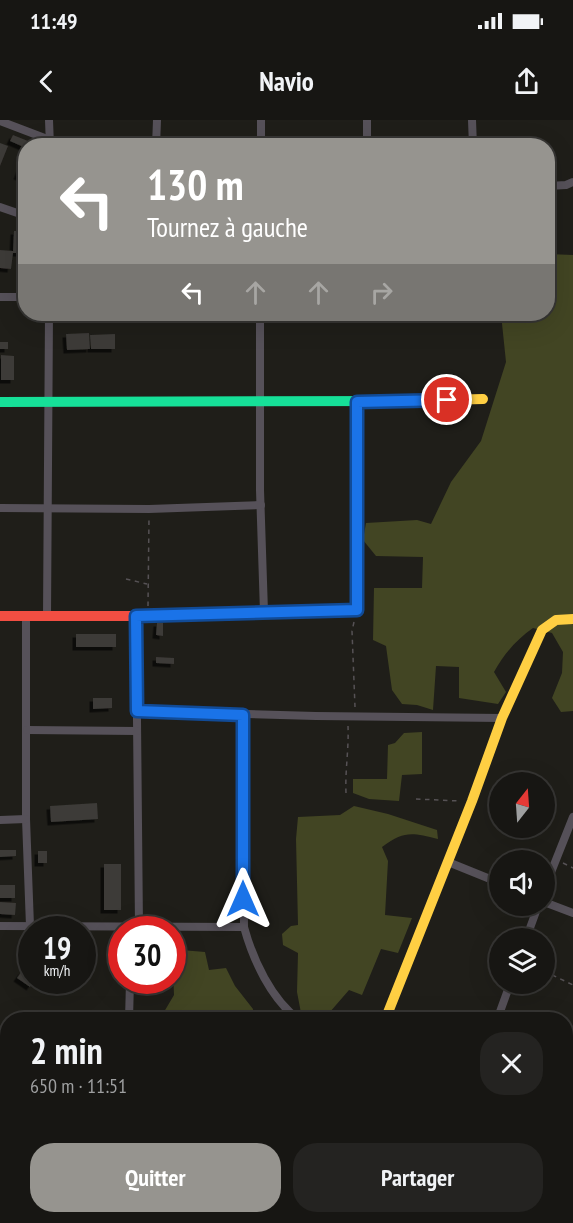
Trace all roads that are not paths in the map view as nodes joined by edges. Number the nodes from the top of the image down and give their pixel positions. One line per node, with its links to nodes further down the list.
1 (49, 120): 8 (street)
2 (157, 120): 9 (street)
3 (261, 120): 10 (street)
4 (367, 120): 11 (street)
5 (472, 120): 12 (street)
6 (0, 121): 7 (street)
7 (39, 138)
8 (50, 138)
9 (156, 138)
10 (261, 138)
11 (367, 138)
12 (473, 138)
13 (573, 182): 14 (street)
14 (555, 186)
15 (0, 207): 16 (street)
16 (18, 213)
17 (0, 297): 18 (street)
18 (18, 297)
19 (49, 321): 22 (street)
20 (260, 321): 23 (street)
21 (483, 399): 25 (street)
22 (49, 401): 23 (street); 24 (street); 28 (street)
23 (260, 401): 25 (street); 26 (street)
24 (0, 402)
25 (357, 402): 29 (street)
26 (261, 505): 28 (street); 29 (street)
27 (0, 508): 28 (street)
28 (47, 508): 32 (street)
29 (264, 612): 33 (street)
30 (0, 616): 31 (street)
31 (26, 616): 32 (street); 38 (street)
32 (47, 616): 33 (street)
33 (142, 616): 35 (street)
34 (573, 619): 37 (street)
35 (137, 711): 36 (street); 39 (street)
36 (243, 715): 37 (street); 52 (street)
37 (502, 718): 43 (street)
38 (27, 730): 39 (street); 41 (street)
39 (137, 731): 49 (street)
40 (573, 817): 44 (street)
41 (26, 819): 42 (street); 48 (street)
42 (0, 820)
43 (448, 862): 45 (street); 58 (street)
44 (555, 865)
45 (489, 879)
46 (555, 906): 47 (street)
47 (573, 913)
48 (30, 916)
49 (133, 916)
50 (0, 926): 51 (street)
51 (18, 926)
52 (244, 927): 53 (street); 56 (street)
53 (186, 928)
54 (129, 994): 57 (street)
55 (506, 994): 59 (street)
56 (288, 1011)
57 (129, 1012)
58 (388, 1012)
59 (500, 1012)

